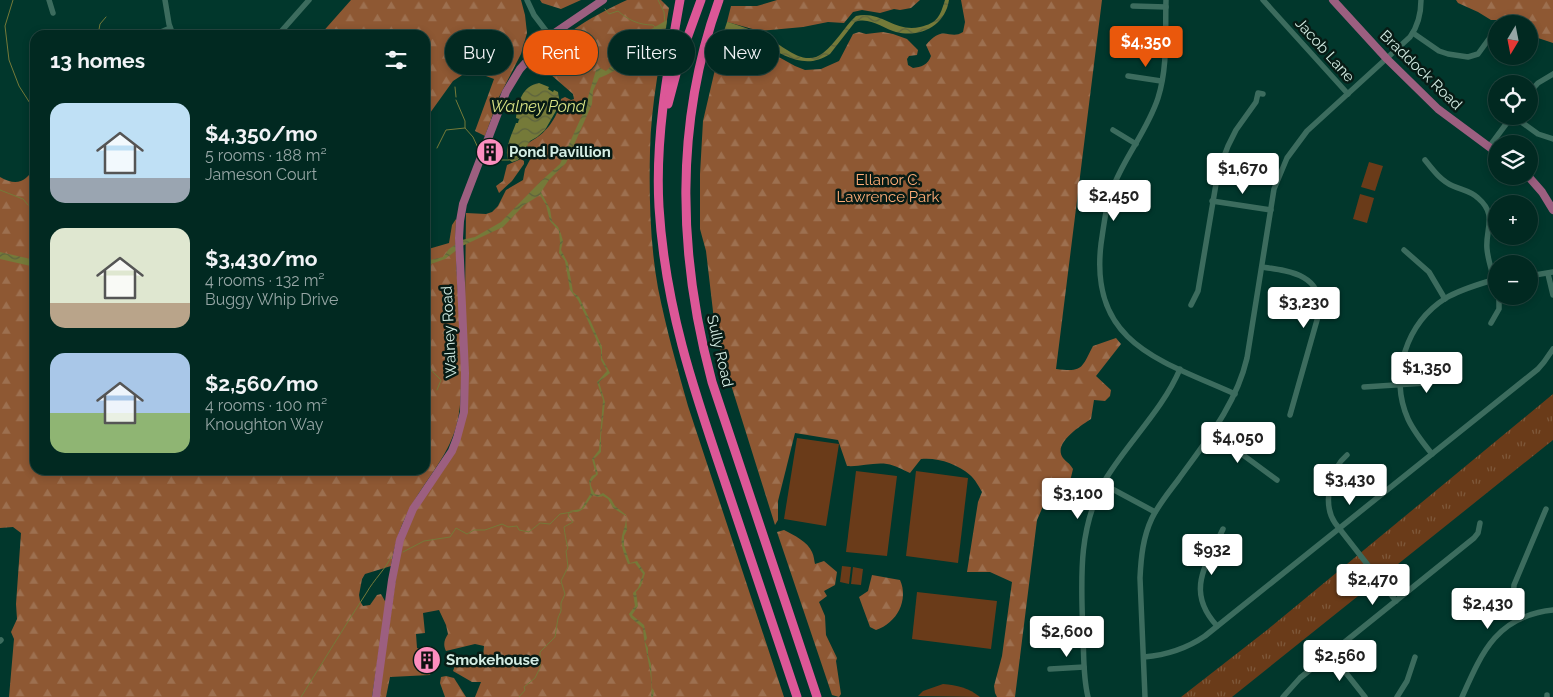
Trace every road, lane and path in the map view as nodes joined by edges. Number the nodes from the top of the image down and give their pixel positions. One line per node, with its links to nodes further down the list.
1 (49, 0): 15 (street)
2 (165, 0): 16 (street)
3 (309, 0): 18 (street)
4 (527, 0): 19 (street)
5 (603, 0): 20 (main road, Walney Road)
6 (680, 0): 36 (highway)
7 (701, 0): 36 (highway)
8 (720, 0): 80 (highway, Sully Road)
9 (1166, 0): 14 (street)
10 (1263, 0): 30 (street, Jacob Lane)
11 (1333, 0): 23 (main road, Braddock Road)
12 (1420, 0): 21 (street)
13 (1133, 6): 14 (street)
14 (1166, 7): 27 (street)
15 (53, 13)
16 (170, 28): 17 (street)
17 (165, 30)
18 (282, 30)
19 (545, 30)
20 (559, 30)
21 (1413, 34): 22 (street); 23 (street)
22 (1488, 40)
23 (1387, 59): 30 (street); 35 (main road, Braddock Road)
24 (523, 66): 78 (main road, Walney Road)
25 (1553, 74): 28 (street)
26 (1128, 76): 27 (street)
27 (1162, 81): 34 (street)
28 (1538, 83)
29 (1261, 94): 39 (street)
30 (1348, 94): 40 (street)
31 (1525, 125): 33 (street)
32 (1113, 130): 34 (street)
33 (1553, 139)
34 (1136, 144): 53 (street)
35 (1488, 146)
36 (660, 156): 79 (highway)
37 (1425, 160): 43 (street)
38 (1536, 185): 41 (main road)
39 (1212, 201): 40 (street); 49 (street)
40 (1270, 210): 44 (street)
41 (1553, 210)
42 (1404, 250): 48 (street)
43 (1488, 255)
44 (1262, 267): 57 (street); 58 (street)
45 (1550, 273): 47 (street)
46 (1488, 283): 48 (street)
47 (1553, 295)
48 (1445, 299): 55 (street)
49 (1191, 305)
50 (1499, 305): 51 (street)
51 (1491, 323)
52 (1553, 349): 60 (street)
53 (1180, 369): 57 (street); 63 (street)
54 (1438, 372): 55 (street)
55 (1400, 385): 56 (street); 60 (street)
56 (1364, 387)
57 (1235, 394): 59 (street)
58 (1290, 415)
59 (1212, 432): 62 (street); 65 (street)
60 (1432, 454): 68 (street)
61 (1347, 455): 68 (street)
62 (1277, 480)
63 (1104, 484): 65 (street); 76 (street)
64 (1546, 510): 71 (street)
65 (1155, 512): 75 (street)
66 (1480, 523): 69 (street)
67 (1223, 528): 72 (street)
68 (1339, 528): 69 (street); 72 (street)
69 (1396, 601): 73 (street)
70 (1553, 610): 71 (street)
71 (1520, 619): 86 (street)
72 (1218, 626): 75 (street)
73 (1331, 654): 83 (street); 84 (street)
74 (1414, 656): 85 (street)
75 (1144, 657): 82 (street)
76 (1084, 667): 77 (street); 81 (street)
77 (1050, 669)
78 (376, 697)
79 (797, 697)
80 (817, 697)
81 (1088, 697)
82 (1146, 697)
83 (1283, 697)
84 (1366, 697)
85 (1397, 697)
86 (1462, 697)

